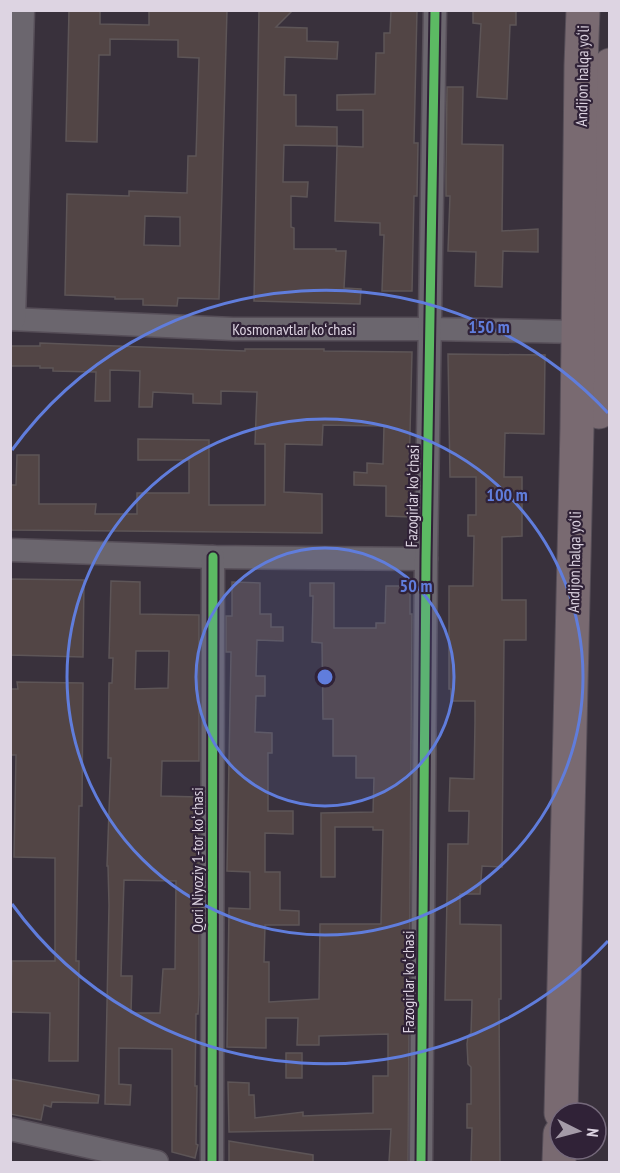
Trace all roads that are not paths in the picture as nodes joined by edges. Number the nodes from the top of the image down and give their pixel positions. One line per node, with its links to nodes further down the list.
1 (23, 10): 5 (street)
2 (435, 10): 6 (street, Fazogirlar koʻchasi)
3 (583, 10): 7 (highway, Andijon halqa yo‘li)
4 (609, 64): 12 (highway, Andijon halqa yo‘li)
5 (12, 319): 6 (street, Kosmonavtlar koʻchasi)
6 (431, 329): 7 (street, Kosmonavtlar koʻchasi); 10 (street, Fazogirlar koʻchasi)
7 (578, 332): 11 (highway, Andijon halqa yo‘li)
8 (10, 550): 9 (street)
9 (213, 558): 10 (street); 15 (street, Qori Niyoziy 1-tor koʻchasi)
10 (426, 559): 16 (street, Fazogirlar koʻchasi)
11 (561, 1101)
12 (582, 1101)
13 (10, 1130): 14 (street)
14 (157, 1162)
15 (212, 1162)
16 (422, 1162)

